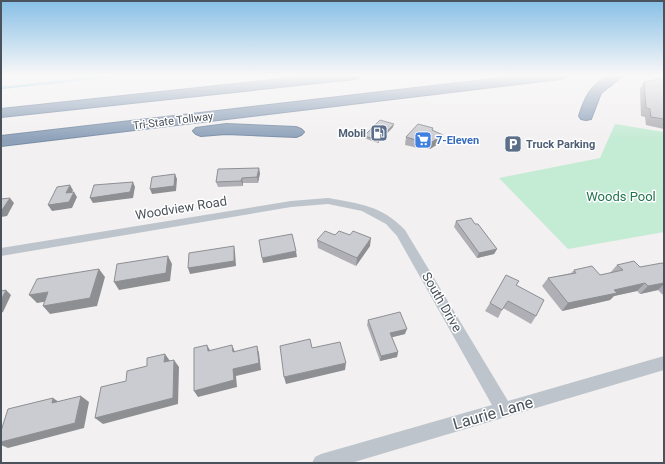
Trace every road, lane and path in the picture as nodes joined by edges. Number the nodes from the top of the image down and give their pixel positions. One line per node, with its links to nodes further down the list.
1 (109, 97): 6 (highway)
2 (142, 97): 6 (highway, Tri-State Tollway)
3 (330, 97): 9 (highway, Tri-State Tollway)
4 (377, 97): 10 (highway, Tri-State Tollway)
5 (592, 97): 7 (highway)
6 (1, 111)
7 (586, 116)
8 (296, 132): 11 (highway)
9 (1, 135)
10 (1, 141)
11 (1, 149)
12 (365, 208): 13 (street, Woodview Road); 15 (street, South Drive)
13 (1, 252)
14 (664, 363): 15 (street, Laurie Lane)
15 (504, 410): 16 (street, Laurie Lane)
16 (321, 463)

